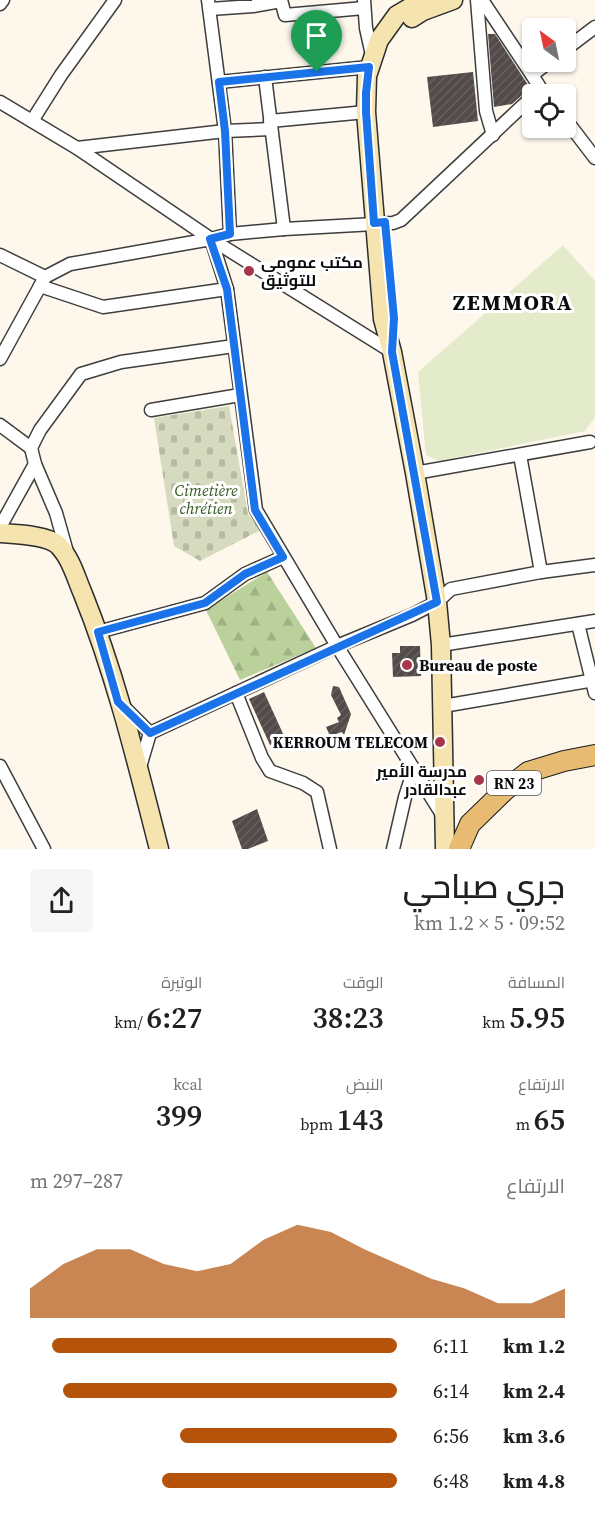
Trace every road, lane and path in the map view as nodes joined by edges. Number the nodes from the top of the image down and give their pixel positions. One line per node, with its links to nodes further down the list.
1 (3, 0): 7 (street)
2 (116, 0): 21 (street)
3 (281, 0): 8 (street); 9 (street)
4 (423, 0): 12 (main road)
5 (453, 0): 28 (main road)
6 (479, 0): 14 (street); 25 (street)
7 (0, 4)
8 (209, 4): 16 (street)
9 (364, 4): 12 (street)
10 (595, 27): 11 (street)
11 (576, 41)
12 (371, 61): 15 (street); 20 (main road)
13 (536, 72): 14 (street)
14 (532, 75): 17 (street)
15 (265, 77): 16 (street); 22 (street)
16 (219, 82): 23 (street)
17 (535, 84)
18 (0, 102): 21 (street)
19 (522, 109): 25 (street)
20 (366, 112): 22 (street); 28 (main road)
21 (32, 121): 26 (street)
22 (271, 125): 23 (street); 29 (street)
23 (225, 131): 26 (street); 30 (street)
24 (576, 133): 27 (street)
25 (493, 135): 28 (street)
26 (77, 148): 31 (street)
27 (595, 158)
28 (379, 223): 29 (street); 36 (main road)
29 (284, 229): 30 (street)
30 (230, 234): 31 (street)
31 (210, 239): 33 (street); 34 (street); 36 (street)
32 (0, 255): 33 (street)
33 (43, 281): 34 (street); 37 (street)
34 (227, 289): 35 (street)
35 (234, 346): 38 (street); 42 (street)
36 (392, 352): 45 (main road)
37 (0, 359)
38 (240, 395): 39 (street); 48 (street)
39 (151, 410)
40 (0, 425): 42 (street)
41 (593, 439): 43 (street)
42 (31, 448): 44 (street)
43 (520, 455): 45 (street); 51 (street)
44 (35, 464): 46 (street); 49 (street)
45 (415, 473): 52 (main road)
46 (0, 527)
47 (0, 533): 49 (main road)
48 (283, 557): 55 (street); 57 (street)
49 (70, 562): 55 (main road)
50 (595, 565): 51 (street)
51 (541, 572): 52 (street)
52 (437, 602): 56 (main road); 57 (street)
53 (595, 621): 54 (street)
54 (578, 624): 56 (street); 58 (street)
55 (98, 632): 61 (main road)
56 (441, 645): 62 (main road)
57 (337, 646): 59 (street); 66 (street)
58 (594, 680): 60 (street); 62 (street)
59 (236, 693): 63 (street); 71 (street)
60 (595, 693)
61 (118, 702): 63 (street); 67 (main road)
62 (442, 706): 68 (main road)
63 (150, 733): 67 (street)
64 (595, 755): 74 (main road, RN 23)
65 (0, 766): 69 (street)
66 (414, 769): 68 (street); 72 (street)
67 (139, 772): 70 (main road)
68 (445, 818): 73 (main road)
69 (44, 849)
70 (159, 849)
71 (330, 849)
72 (393, 849)
73 (445, 849)
74 (459, 849)

